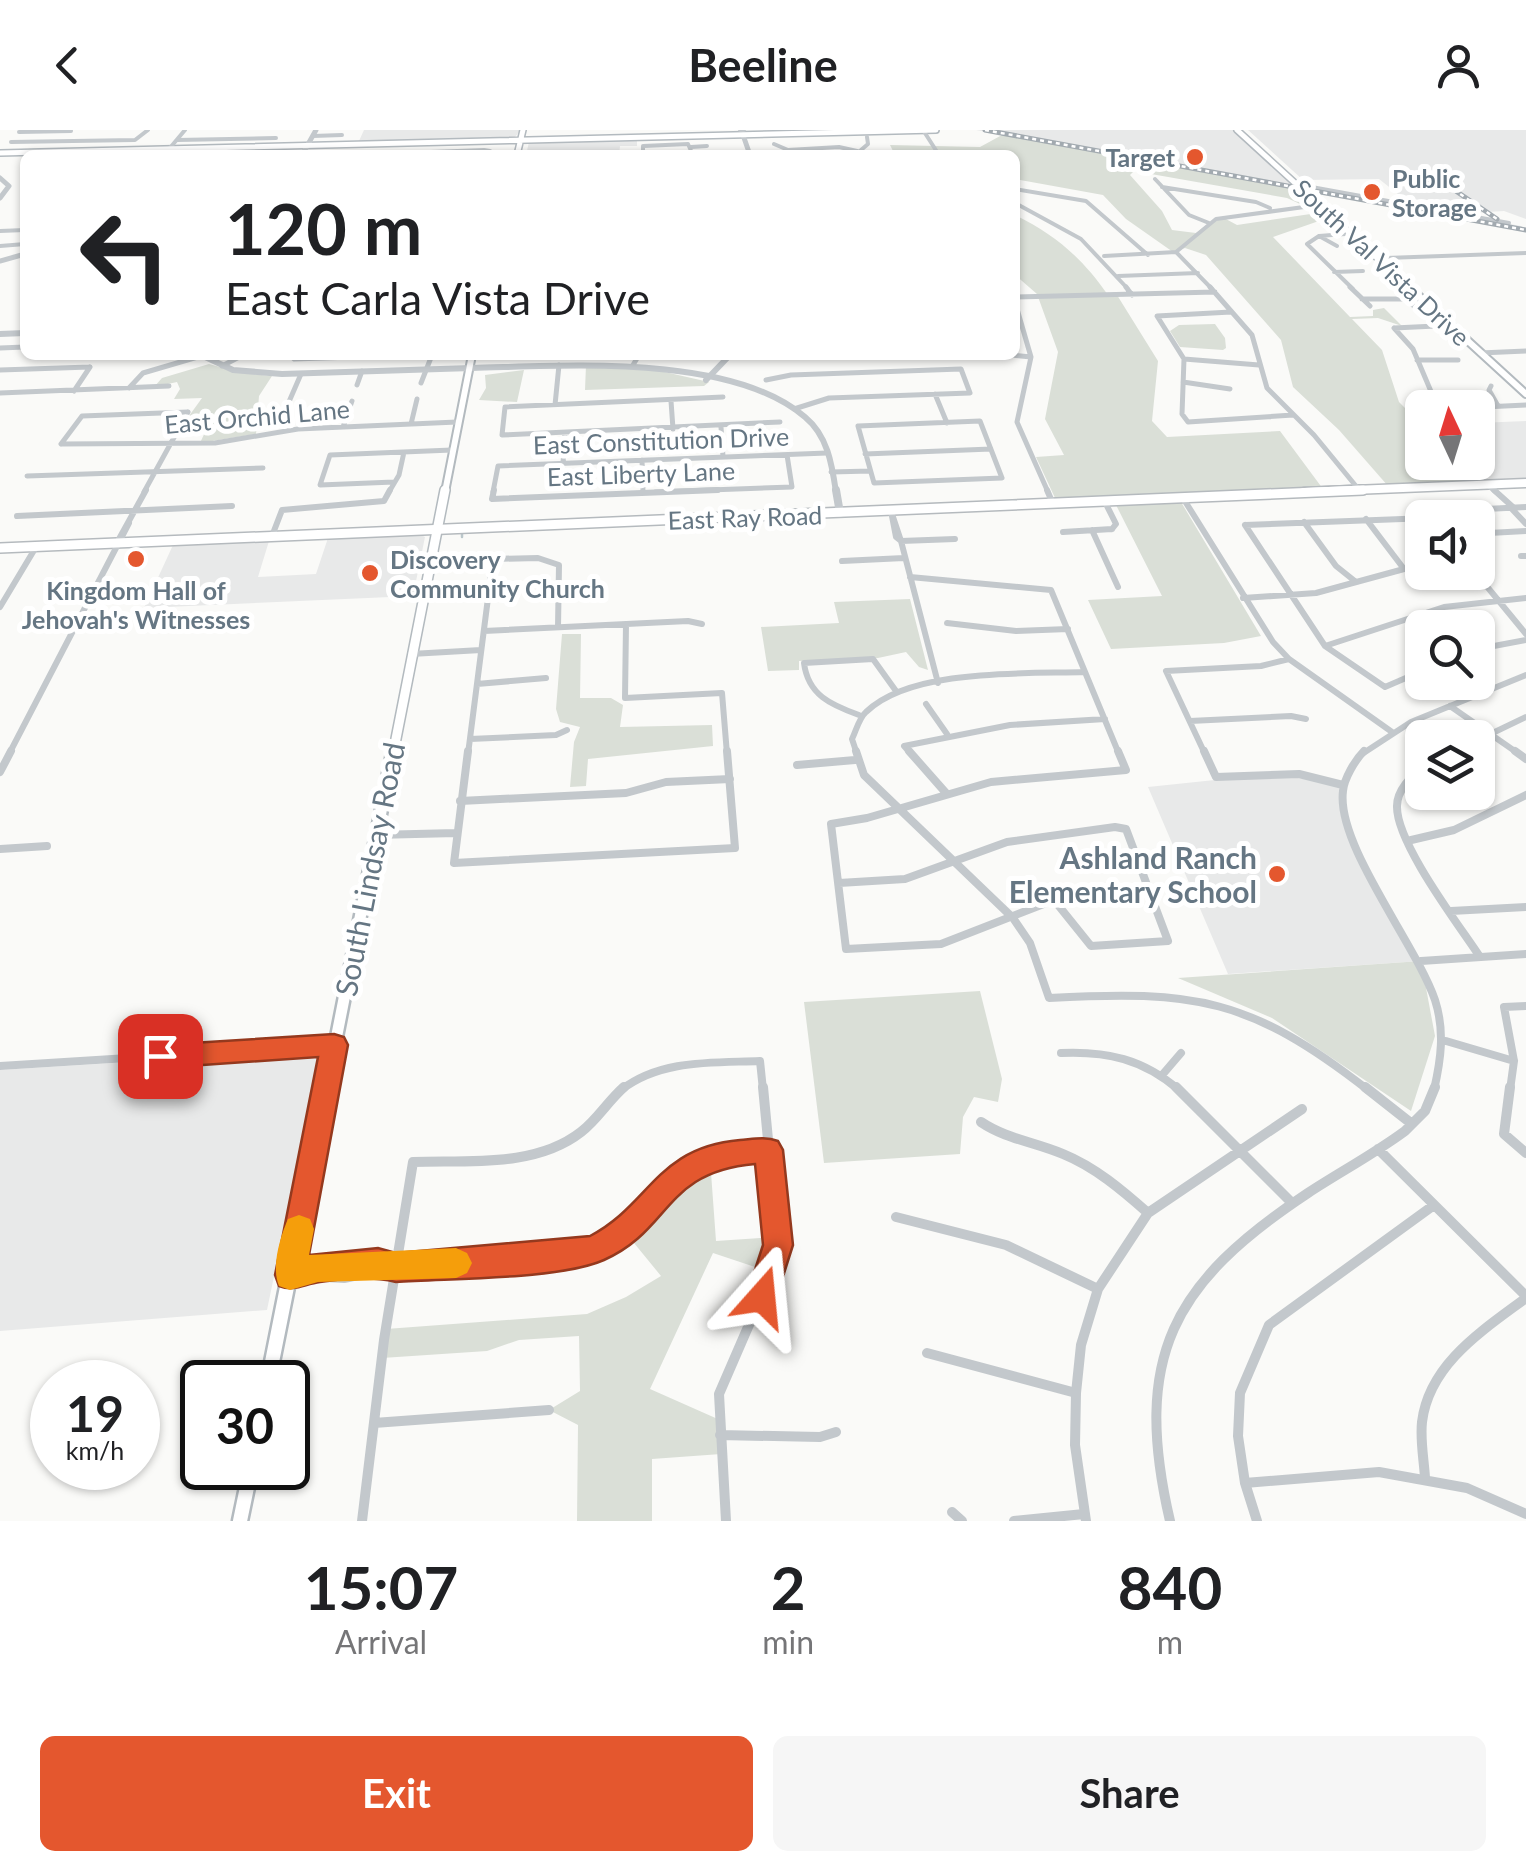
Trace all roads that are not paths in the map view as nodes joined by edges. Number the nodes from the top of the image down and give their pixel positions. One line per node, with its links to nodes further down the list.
1 (148, 130): 20 (street)
2 (185, 130): 19 (street)
3 (281, 130): 16 (street)
4 (525, 130): 18 (main road)
5 (851, 130): 12 (main road)
6 (923, 130): 7 (main road); 12 (main road)
7 (936, 130)
8 (1237, 130): 34 (main road, South Val Vista Drive)
9 (1245, 130): 34 (main road, South Val Vista Drive)
10 (20, 131): 11 (street); 20 (street)
11 (71, 131)
12 (742, 132): 18 (main road)
13 (315, 133): 14 (street); 23 (street)
14 (342, 135)
15 (867, 137): 33 (street)
16 (276, 138): 19 (street); 21 (street)
17 (818, 138): 27 (street)
18 (523, 139): 23 (main road); 30 (main road)
19 (177, 140): 25 (street)
20 (72, 142): 28 (street)
21 (272, 144): 23 (main road); 25 (main road)
22 (774, 144): 32 (street)
23 (308, 145): 25 (main road); 29 (street)
24 (707, 146): 26 (street)
25 (170, 148): 28 (main road)
26 (691, 148): 31 (street)
27 (826, 148): 32 (street); 33 (street)
28 (63, 150)
29 (305, 150)
30 (521, 150)
31 (642, 150)
32 (788, 150)
33 (861, 150)
34 (1268, 154): 37 (main road, South Val Vista Drive)
35 (0, 178): 42 (street)
36 (1155, 178): 38 (street)
37 (1300, 182): 39 (street); 41 (main road, South Val Vista Drive); 43 (main road, South Val Vista Drive)
38 (1162, 187): 46 (street); 48 (street)
39 (1323, 188): 41 (street); 49 (street)
40 (1020, 190): 55 (street)
41 (1312, 192): 43 (main road, South Val Vista Drive)
42 (0, 198)
43 (1323, 204): 46 (street); 50 (main road, South Val Vista Drive)
44 (1020, 205): 47 (street)
45 (1046, 210): 47 (street)
46 (1273, 210): 48 (street)
47 (1036, 213): 56 (street)
48 (1209, 222): 53 (street)
49 (1510, 222)
50 (1354, 233): 51 (street); 57 (main road, South Val Vista Drive); 73 (main road, South Val Vista Drive)
51 (1318, 236): 52 (street); 59 (street)
52 (1337, 246)
53 (1176, 252): 55 (street); 60 (street)
54 (1526, 253): 57 (street)
55 (1148, 255): 56 (street)
56 (1104, 256): 61 (street)
57 (1386, 258): 71 (main road, South Val Vista Drive)
58 (1363, 271): 59 (street)
59 (1334, 272): 64 (street)
60 (1198, 273): 61 (street); 62 (street)
61 (1118, 276): 63 (street)
62 (1214, 292): 63 (street); 67 (street)
63 (1132, 295): 65 (street)
64 (1362, 299): 66 (street); 86 (street)
65 (1020, 302)
66 (1370, 306)
67 (1232, 312): 76 (street); 91 (street)
68 (1020, 316): 70 (street)
69 (1020, 329): 70 (street)
70 (1025, 329): 75 (street)
71 (1490, 352): 72 (street); 73 (street); 105 (main road, South Val Vista Drive)
72 (1526, 352)
73 (1480, 353): 114 (main road, South Val Vista Drive)
74 (1020, 356): 75 (street)
75 (1031, 357): 158 (street)
76 (1184, 359): 91 (street); 102 (street)
77 (162, 360): 88 (street)
78 (184, 360): 88 (street)
79 (211, 360): 92 (street)
80 (233, 360): 92 (street)
81 (431, 360): 95 (street)
82 (471, 360): 94 (main road, South Lindsay Road)
83 (514, 360): 93 (street)
84 (636, 360): 90 (street)
85 (725, 360): 100 (street)
86 (1417, 360): 87 (street); 110 (street)
87 (1458, 360)
88 (166, 365): 108 (street)
89 (559, 365): 90 (street); 93 (street); 120 (street)
90 (633, 365): 100 (street)
91 (1260, 365): 125 (street)
92 (222, 366): 99 (street)
93 (513, 366): 94 (street)
94 (469, 368): 95 (street); 126 (main road, South Lindsay Road)
95 (428, 369): 97 (street); 103 (street)
96 (0, 370): 111 (street)
97 (362, 372): 99 (street); 104 (street)
98 (835, 373): 101 (street); 113 (street); 117 (street)
99 (302, 374): 133 (street)
100 (706, 380): 124 (street)
101 (766, 380)
102 (1184, 382): 109 (street); 125 (street)
103 (421, 383)
104 (357, 385)
105 (1526, 385)
106 (169, 386): 108 (street)
107 (1491, 386): 123 (street)
108 (129, 388): 111 (street)
109 (1230, 389)
110 (1430, 390)
111 (74, 391): 112 (street)
112 (0, 393)
113 (935, 394): 117 (street); 128 (street)
114 (1526, 394)
115 (724, 397): 118 (street)
116 (418, 398): 129 (street)
117 (840, 398): 124 (street)
118 (671, 401): 120 (street); 132 (street)
119 (352, 402): 130 (street)
120 (555, 405): 134 (street)
121 (1526, 405): 123 (street)
122 (1495, 406): 123 (street)
123 (1498, 406)
124 (794, 408): 139 (street)
125 (1293, 414): 153 (street)
126 (458, 422): 129 (street, East Orchid Lane); 137 (main road, South Lindsay Road)
127 (780, 422): 131 (street)
128 (946, 423): 136 (street); 140 (street)
129 (411, 424): 130 (street, East Orchid Lane)
130 (344, 427): 133 (street, East Orchid Lane)
131 (721, 427): 132 (street); 142 (street)
132 (673, 429): 134 (street)
133 (289, 430): 135 (street, East Orchid Lane)
134 (565, 433): 144 (street)
135 (168, 446): 135 (street, East Orchid Lane); 148 (street)
136 (991, 449): 140 (street); 146 (street)
137 (452, 450): 138 (street); 171 (main road, South Lindsay Road)
138 (404, 452): 150 (street); 150 (street)
139 (826, 453): 141 (street, East Constitution Drive); 147 (street)
140 (865, 454): 146 (street)
141 (786, 455): 142 (street, East Constitution Drive); 154 (street, East Liberty Lane)
142 (723, 458): 143 (street, East Constitution Drive)
143 (642, 460): 144 (street, East Constitution Drive); 154 (street)
144 (563, 463): 156 (street, East Constitution Drive)
145 (263, 468): 148 (street)
146 (870, 470): 147 (street)
147 (831, 472): 165 (street)
148 (151, 475): 149 (street); 162 (street)
149 (27, 476)
150 (394, 482): 175 (street)
151 (1526, 485): 152 (main road, East Ray Road)
152 (1490, 486): 153 (main road, East Ray Road); 161 (street)
153 (1360, 491): 155 (main road, East Ray Road)
154 (642, 493): 156 (street, East Liberty Lane)
155 (1183, 498): 157 (main road, East Ray Road); 188 (street)
156 (492, 499)
157 (1102, 502): 158 (main road, East Ray Road); 172 (street)
158 (1054, 504): 163 (main road, East Ray Road)
159 (232, 506): 162 (street)
160 (1526, 507): 161 (street)
161 (1511, 508): 164 (street); 170 (street)
162 (136, 510): 166 (street); 178 (street)
163 (891, 510): 165 (main road, East Ray Road); 177 (street)
164 (1495, 510)
165 (840, 513): 171 (main road, East Ray Road)
166 (17, 516)
167 (1405, 518): 168 (street)
168 (1366, 520): 169 (street); 184 (street)
169 (1304, 522): 184 (street); 187 (street)
170 (1526, 528): 173 (street)
171 (436, 529): 175 (main road, East Ray Road); 202 (main road, South Lindsay Road)
172 (1092, 530): 174 (street); 185 (street)
173 (1495, 531)
174 (1064, 532)
175 (272, 536): 178 (main road, East Ray Road)
176 (954, 539): 177 (street)
177 (901, 541): 181 (street)
178 (119, 542): 179 (main road, East Ray Road); 228 (street)
179 (36, 547): 180 (main road, East Ray Road); 191 (street)
180 (0, 548)
181 (904, 558): 182 (street); 183 (street)
182 (842, 561)
183 (910, 577): 196 (street); 208 (street)
184 (1356, 582): 187 (street)
185 (1118, 587)
186 (1490, 590): 190 (street)
187 (1290, 596): 188 (street); 200 (street)
188 (1243, 598): 203 (street)
189 (1526, 598): 190 (street)
190 (1497, 599): 198 (street); 200 (street)
191 (0, 606)
192 (946, 623): 196 (street)
193 (626, 624): 194 (street); 195 (street); 229 (street)
194 (702, 624)
195 (558, 627): 197 (street); 197 (street)
196 (1068, 629): 204 (street)
197 (484, 631): 201 (street)
198 (1526, 637): 199 (street)
199 (1495, 645)
200 (1325, 646): 207 (street)
201 (481, 650): 202 (street); 209 (street)
202 (410, 654): 237 (main road, South Lindsay Road)
203 (1290, 658): 218 (street); 221 (street)
204 (1085, 672): 208 (street); 216 (street)
205 (1526, 675): 212 (street)
206 (546, 678): 209 (street)
207 (1405, 679)
208 (938, 683): 210 (street)
209 (477, 684): 224 (street)
210 (896, 691): 213 (street); 213 (street)
211 (926, 704): 222 (street)
212 (1450, 706): 217 (street); 221 (street)
213 (859, 715): 226 (street)
214 (1526, 717): 220 (street)
215 (1306, 719): 218 (street)
216 (1104, 720): 222 (street); 232 (street)
217 (1470, 720)
218 (1190, 721): 230 (street)
219 (567, 730): 224 (street)
220 (1495, 731)
221 (1392, 732): 230 (street)
222 (948, 734): 232 (street)
223 (1495, 738): 225 (street)
224 (470, 739): 234 (street)
225 (1526, 758)
226 (855, 760): 227 (street); 235 (street)
227 (797, 766)
228 (0, 772)
229 (730, 779): 234 (street); 236 (street)
230 (1344, 784): 248 (street)
231 (1405, 785): 238 (street)
232 (946, 793): 235 (street)
233 (1526, 796): 238 (street)
234 (460, 802): 236 (street)
235 (904, 809): 241 (street); 242 (street)
236 (456, 833): 237 (street)
237 (375, 836): 251 (main road, South Lindsay Road)
238 (1407, 841): 244 (street)
239 (47, 846): 240 (street)
240 (0, 849)
241 (956, 861): 242 (street); 245 (street); 245 (street)
242 (838, 883): 245 (street)
243 (1526, 907): 244 (street)
244 (1451, 911): 247 (street)
245 (1012, 918): 259 (street)
246 (1526, 954): 247 (street)
247 (1480, 957): 248 (street)
248 (1421, 961): 250 (street)
249 (1526, 1006): 254 (street)
250 (1446, 1041): 254 (street); 259 (street)
251 (334, 1045): 255 (street); 269 (main road, South Lindsay Road)
252 (1061, 1053): 256 (street)
253 (1181, 1053): 256 (street)
254 (1514, 1060): 263 (street)
255 (0, 1066)
256 (1163, 1074): 262 (street)
257 (1302, 1109): 262 (street)
258 (981, 1122): 266 (street)
259 (1412, 1124): 260 (street)
260 (1378, 1149): 264 (street); 265 (street)
261 (768, 1150): 268 (street); 268 (street); 278 (street)
262 (1238, 1152): 264 (street); 266 (street)
263 (1526, 1154)
264 (1292, 1203): 288 (street)
265 (1434, 1205): 271 (street); 280 (street)
266 (1148, 1213): 270 (street)
267 (896, 1217): 270 (street)
268 (396, 1267): 269 (street); 276 (street)
269 (290, 1275): 273 (main road, South Lindsay Road)
270 (1098, 1289): 274 (street)
271 (1526, 1297): 279 (street)
272 (926, 1352): 274 (street)
273 (273, 1360)
274 (1076, 1393): 283 (street)
275 (548, 1410): 276 (street)
276 (374, 1422): 285 (street)
277 (836, 1432): 278 (street)
278 (720, 1435): 286 (street)
279 (1425, 1478): 280 (street); 282 (street)
280 (1245, 1482): 289 (street)
281 (246, 1490): 284 (main road)
282 (1526, 1514)
283 (1085, 1518): 287 (street)
284 (240, 1521)
285 (362, 1521)
286 (726, 1521)
287 (1014, 1521)
288 (1170, 1521)
289 (1257, 1521)

